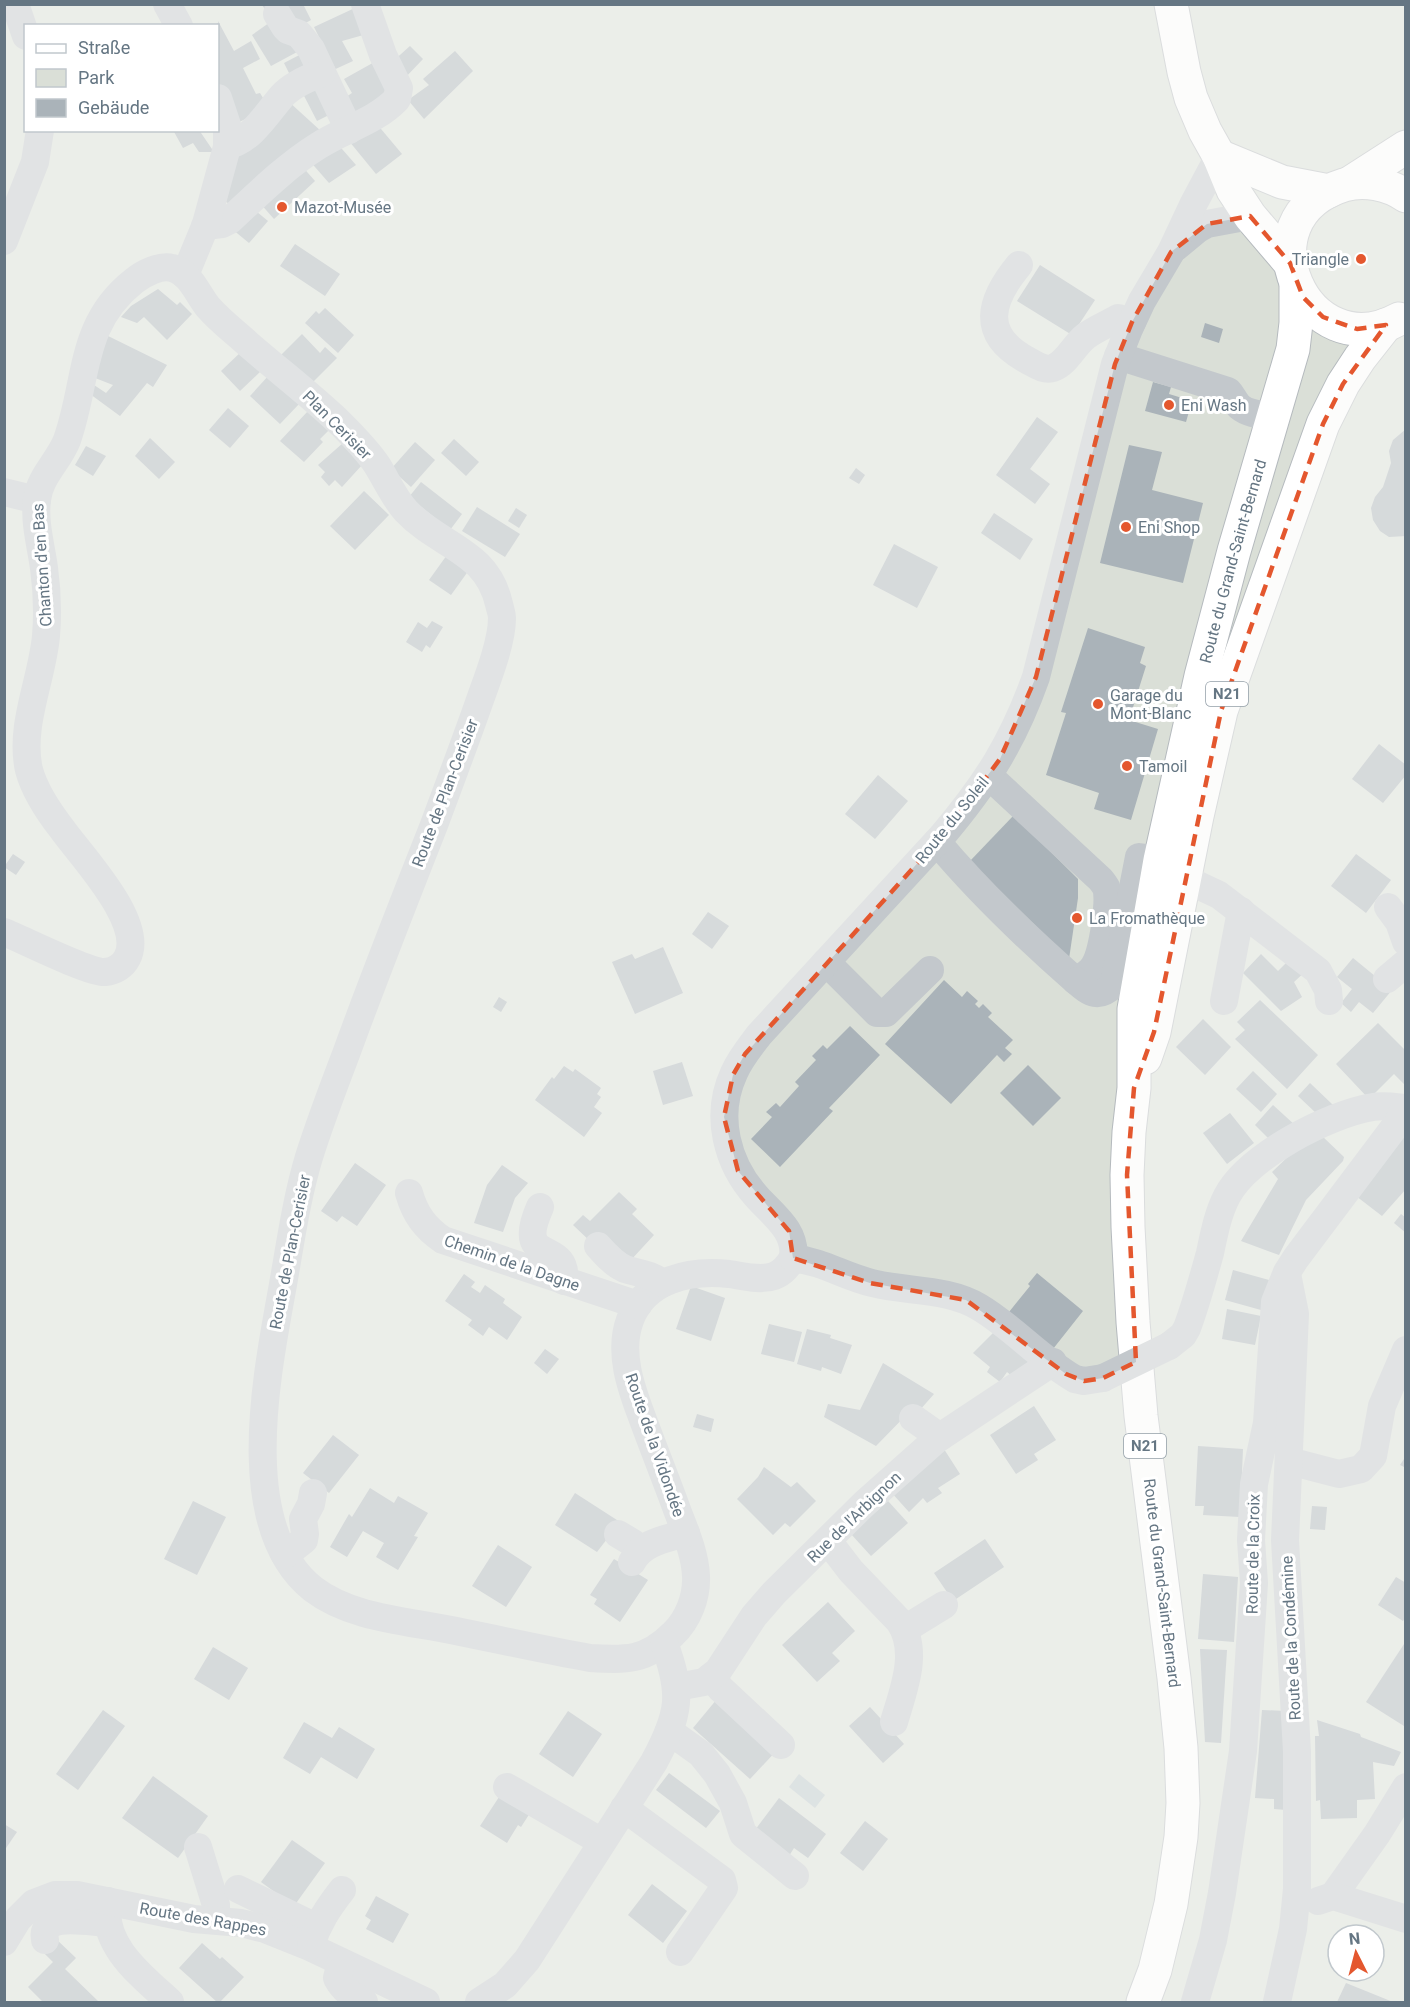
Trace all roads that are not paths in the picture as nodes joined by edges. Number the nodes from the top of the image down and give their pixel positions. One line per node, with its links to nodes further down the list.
1 (15, 4): 7 (street)
2 (167, 4): 6 (street)
3 (365, 4): 10 (street)
4 (1171, 4): 14 (main road)
5 (277, 14): 8 (street)
6 (178, 24)
7 (24, 30)
8 (322, 73): 10 (street); 12 (street)
9 (219, 101): 12 (street)
10 (349, 130): 18 (street)
11 (40, 132): 19 (street)
12 (228, 145): 18 (street)
13 (1406, 147): 15 (main road, Route du Grand-Saint-Bernard)
14 (1220, 156): 15 (main road); 17 (main road); 20 (street, Route du Soleil)
15 (1339, 187): 16 (main road); 23 (main road, Route du Grand-Saint-Bernard / N21)
16 (1406, 196)
17 (1250, 216): 20 (street, Route du Soleil); 23 (main road)
18 (206, 226): 22 (street)
19 (4, 241)
20 (1171, 252): 25 (street, Route du Soleil)
21 (1019, 265): 25 (street)
22 (176, 271): 28 (street, Chanton d'en Bas); 29 (street, Plan Cerisier)
23 (1293, 274): 24 (main road, Route du Grand-Saint-Bernard / N21); 27 (main road, Route du Grand-Saint-Bernard / N21)
24 (1396, 320): 32 (main road, Route du Grand-Saint-Bernard / N21)
25 (1132, 322): 26 (street, Route du Soleil)
26 (1118, 356): 27 (street); 30 (street, Route du Soleil)
27 (1274, 417): 32 (main road, Route du Grand-Saint-Bernard / N21)
28 (17, 501): 35 (street, Chanton d'en Bas)
29 (488, 574): 60 (street, Route de Plan-Cerisier)
30 (989, 776): 31 (street, Route du Soleil); 39 (street)
31 (937, 842): 37 (street, Route du Soleil); 39 (street)
32 (1161, 865): 34 (street); 39 (street); 91 (main road, Route du Grand-Saint-Bernard / N21)
33 (1388, 908): 36 (street)
34 (1241, 911): 40 (street); 41 (street)
35 (4, 932)
36 (1406, 942)
37 (826, 962): 38 (street); 46 (street, Route du Soleil)
38 (930, 970)
39 (1076, 981)
40 (1224, 1001)
41 (1329, 1001)
42 (1405, 1108): 47 (street, Route de la Croix); 52 (street, bridge)
43 (409, 1193): 48 (street, Chemin de la Dagne)
44 (540, 1207): 48 (street)
45 (598, 1246): 49 (street)
46 (793, 1258): 49 (street, Route de la Vidondée); 52 (street)
47 (1287, 1272): 55 (street, Route de la Condémine); 92 (street, Route de la Croix)
48 (564, 1281): 50 (street, Chemin de la Dagne)
49 (663, 1283): 50 (street, Route de la Vidondée)
50 (638, 1305): 57 (street, Route de la Vidondée)
51 (1406, 1350): 55 (street)
52 (1053, 1362): 54 (street, Rue de l'Arbignon)
53 (913, 1418): 54 (street)
54 (940, 1437): 58 (street, Rue de l'Arbignon)
55 (1289, 1461): 78 (street, Route de la Condémine)
56 (313, 1493): 60 (street)
57 (686, 1533): 59 (street); 63 (street, Route de la Vidondée)
58 (828, 1541): 62 (street); 64 (street, Rue de l'Arbignon)
59 (630, 1549)
60 (285, 1555): 63 (street, Route de Plan-Cerisier)
61 (944, 1605): 62 (street)
62 (905, 1629): 66 (street)
63 (664, 1643): 65 (street)
64 (711, 1677): 65 (street); 68 (street)
65 (677, 1687): 67 (street)
66 (894, 1722)
67 (669, 1731): 71 (street); 74 (street)
68 (781, 1745)
69 (507, 1787): 72 (street)
70 (1406, 1787): 77 (street)
71 (624, 1808): 72 (street); 85 (street)
72 (602, 1842): 90 (street)
73 (198, 1847): 81 (street)
74 (795, 1876)
75 (238, 1889): 82 (street)
76 (342, 1890): 82 (street)
77 (1333, 1896): 78 (street); 80 (street)
78 (1296, 1908): 93 (street, Route de la Condémine)
79 (108, 1912): 81 (street, Route des Rappes); 83 (street); 84 (street, Route des Rappes); 87 (street)
80 (1406, 1919)
81 (216, 1920): 82 (street, Route des Rappes)
82 (314, 1937): 86 (street, Route des Rappes)
83 (45, 1940)
84 (4, 1942)
85 (680, 1952)
86 (341, 1962): 88 (street); 89 (street, Route des Rappes)
87 (170, 2002)
88 (364, 2002)
89 (426, 2002)
90 (479, 2002)
91 (1143, 2002)
92 (1195, 2002)
93 (1277, 2002)

